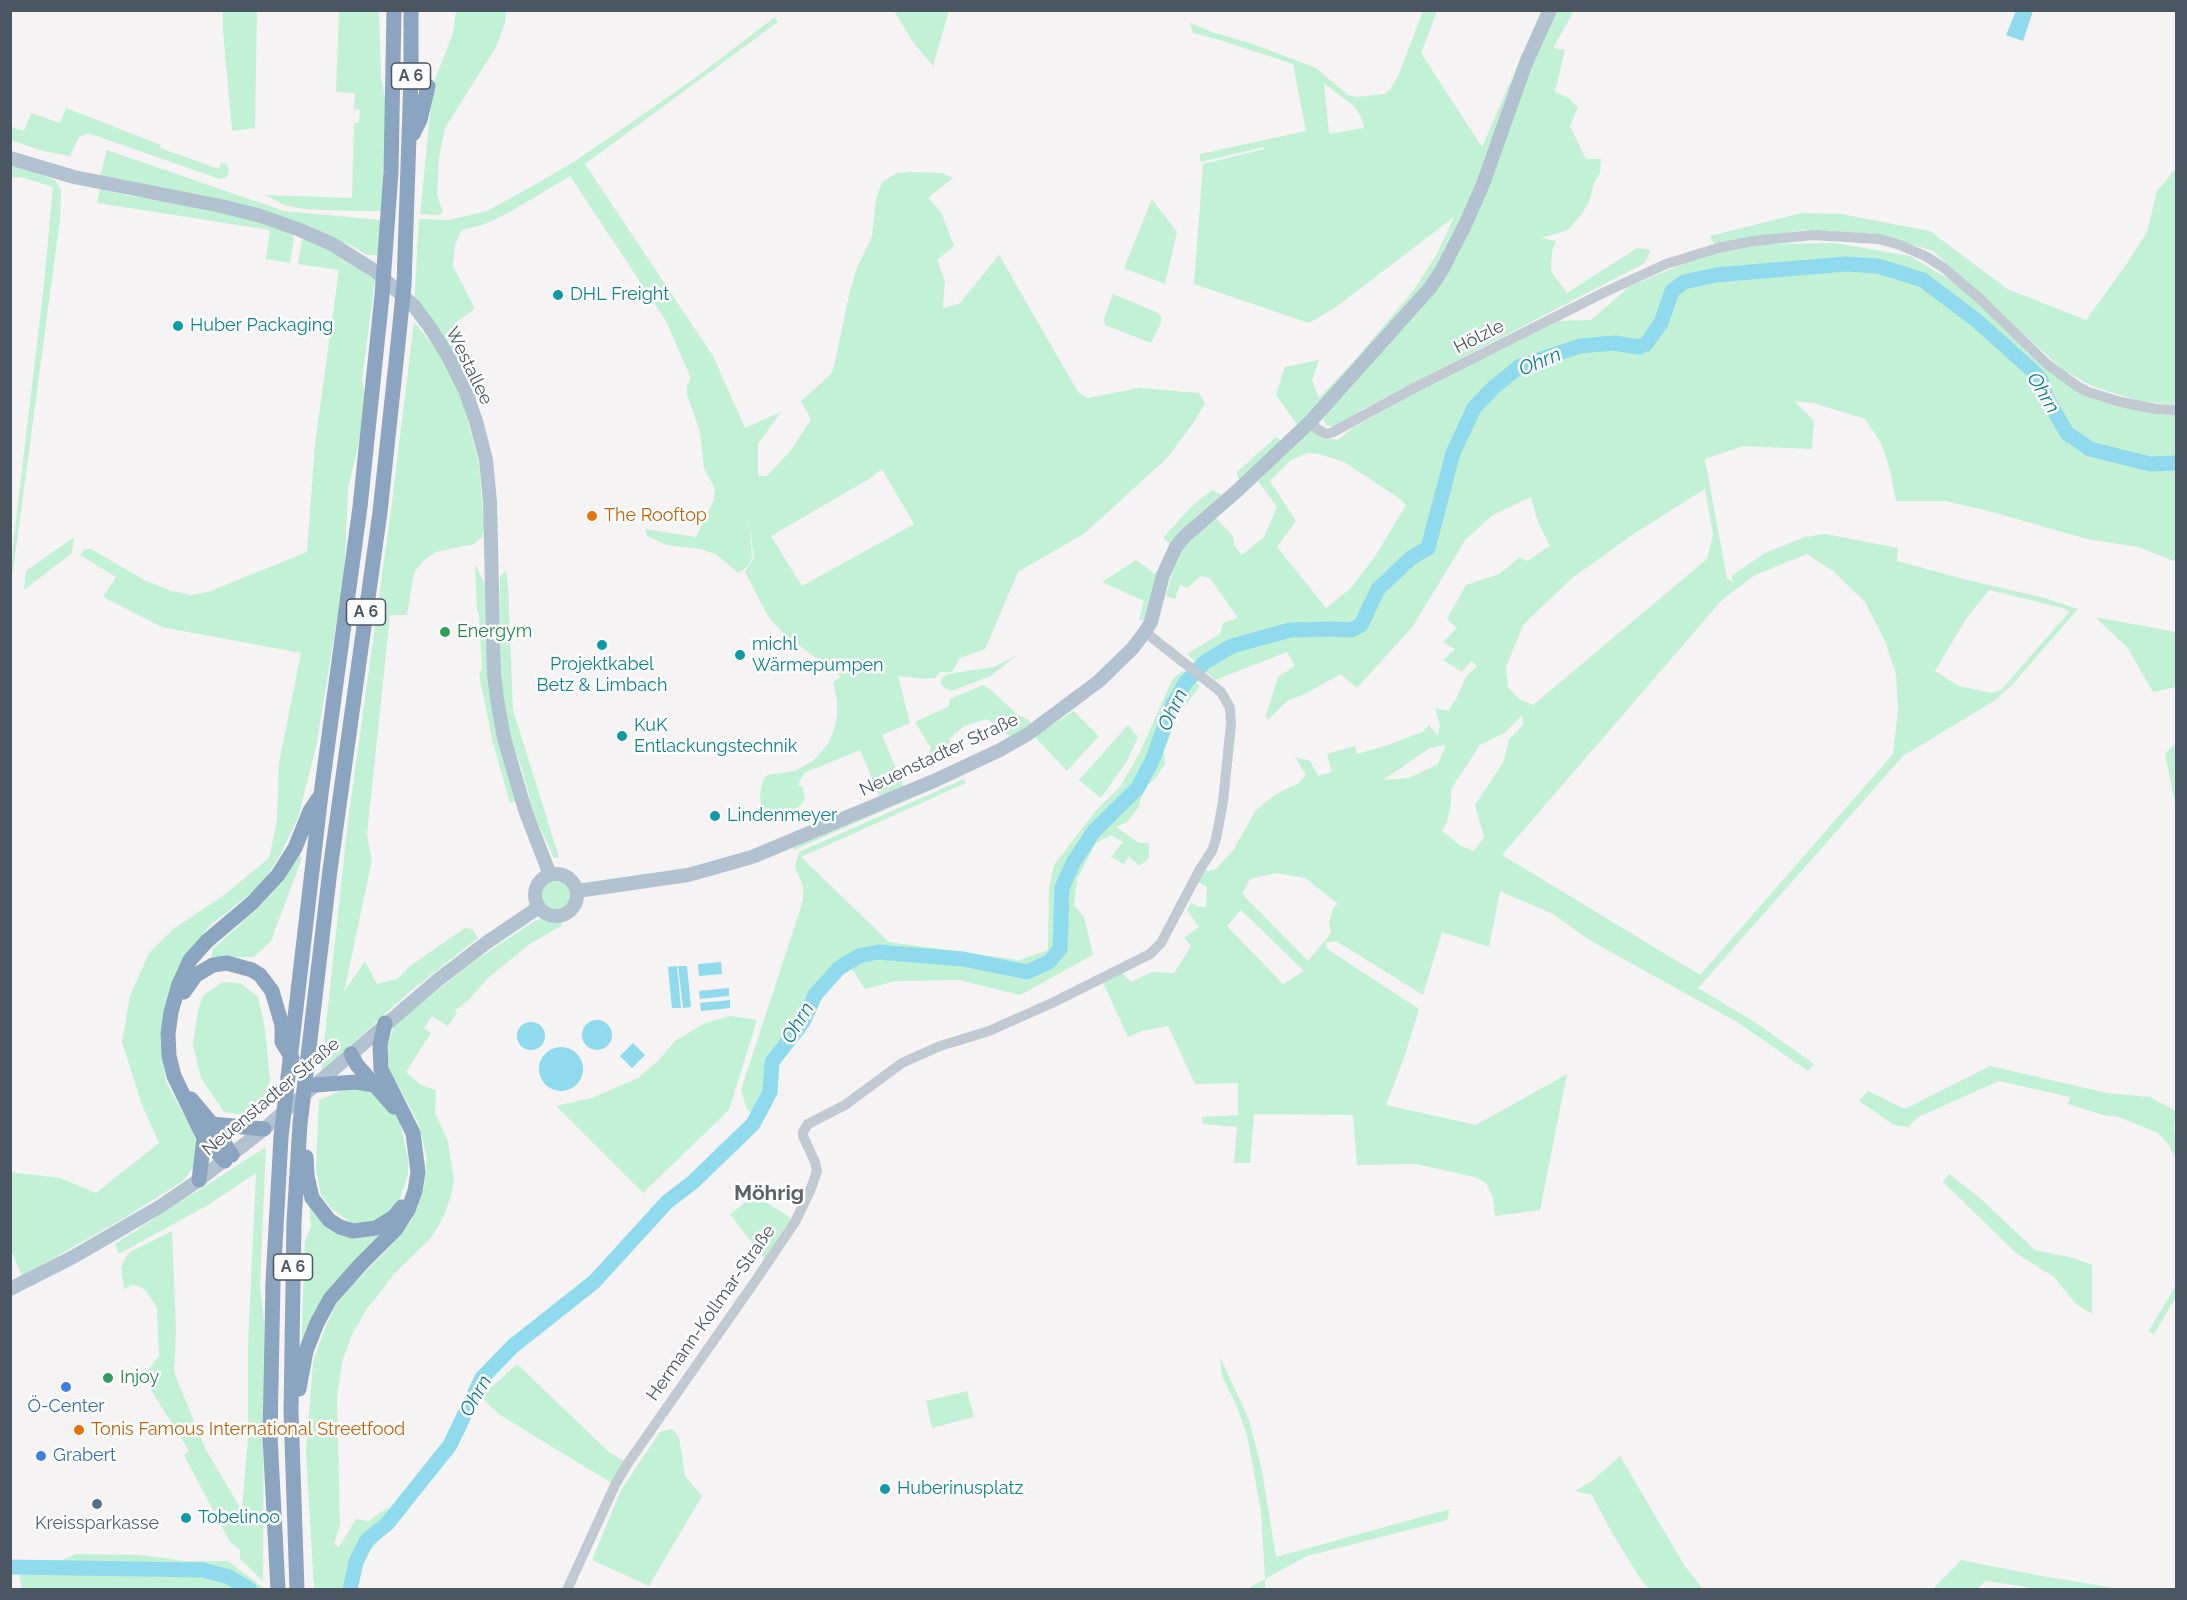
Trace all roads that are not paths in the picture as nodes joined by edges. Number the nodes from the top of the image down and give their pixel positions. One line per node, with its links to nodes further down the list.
1 (394, 10): 10 (highway, A 6)
2 (411, 10): 5 (highway, A 6)
3 (1550, 10): 8 (main road, Neuenstadter Straße)
4 (428, 86): 5 (highway)
5 (410, 142): 18 (highway, A 6)
6 (10, 158): 11 (main road, Westallee)
7 (2176, 410): 8 (street, Hölzle)
8 (1311, 422): 9 (main road, Neuenstadter Straße)
9 (1145, 632): 12 (main road, Neuenstadter Straße); 30 (street, Hermann-Kollmar-Straße)
10 (321, 794): 16 (highway, A 6); 23 (highway)
11 (550, 875): 12 (main road); 13 (main road)
12 (577, 891): 13 (main road)
13 (539, 907): 14 (main road, Neuenstadter Straße)
14 (385, 1023): 15 (main road, Neuenstadter Straße); 17 (highway)
15 (353, 1052): 17 (highway); 18 (main road, Neuenstadter Straße); 19 (highway)
16 (292, 1058): 20 (highway); 28 (highway, A 6)
17 (381, 1069): 27 (highway)
18 (310, 1080): 19 (highway); 21 (highway, A 6); 22 (main road, Neuenstadter Straße)
19 (374, 1085): 21 (highway)
20 (212, 1124): 22 (highway); 24 (highway)
21 (300, 1124): 27 (highway, A 6)
22 (264, 1129): 24 (main road, Neuenstadter Straße)
23 (204, 1138): 24 (highway); 25 (highway)
24 (228, 1158): 25 (main road, Neuenstadter Straße)
25 (199, 1180): 26 (main road, Neuenstadter Straße)
26 (10, 1289)
27 (291, 1411): 29 (highway, A 6)
28 (278, 1590)
29 (297, 1590)
30 (567, 1590)

